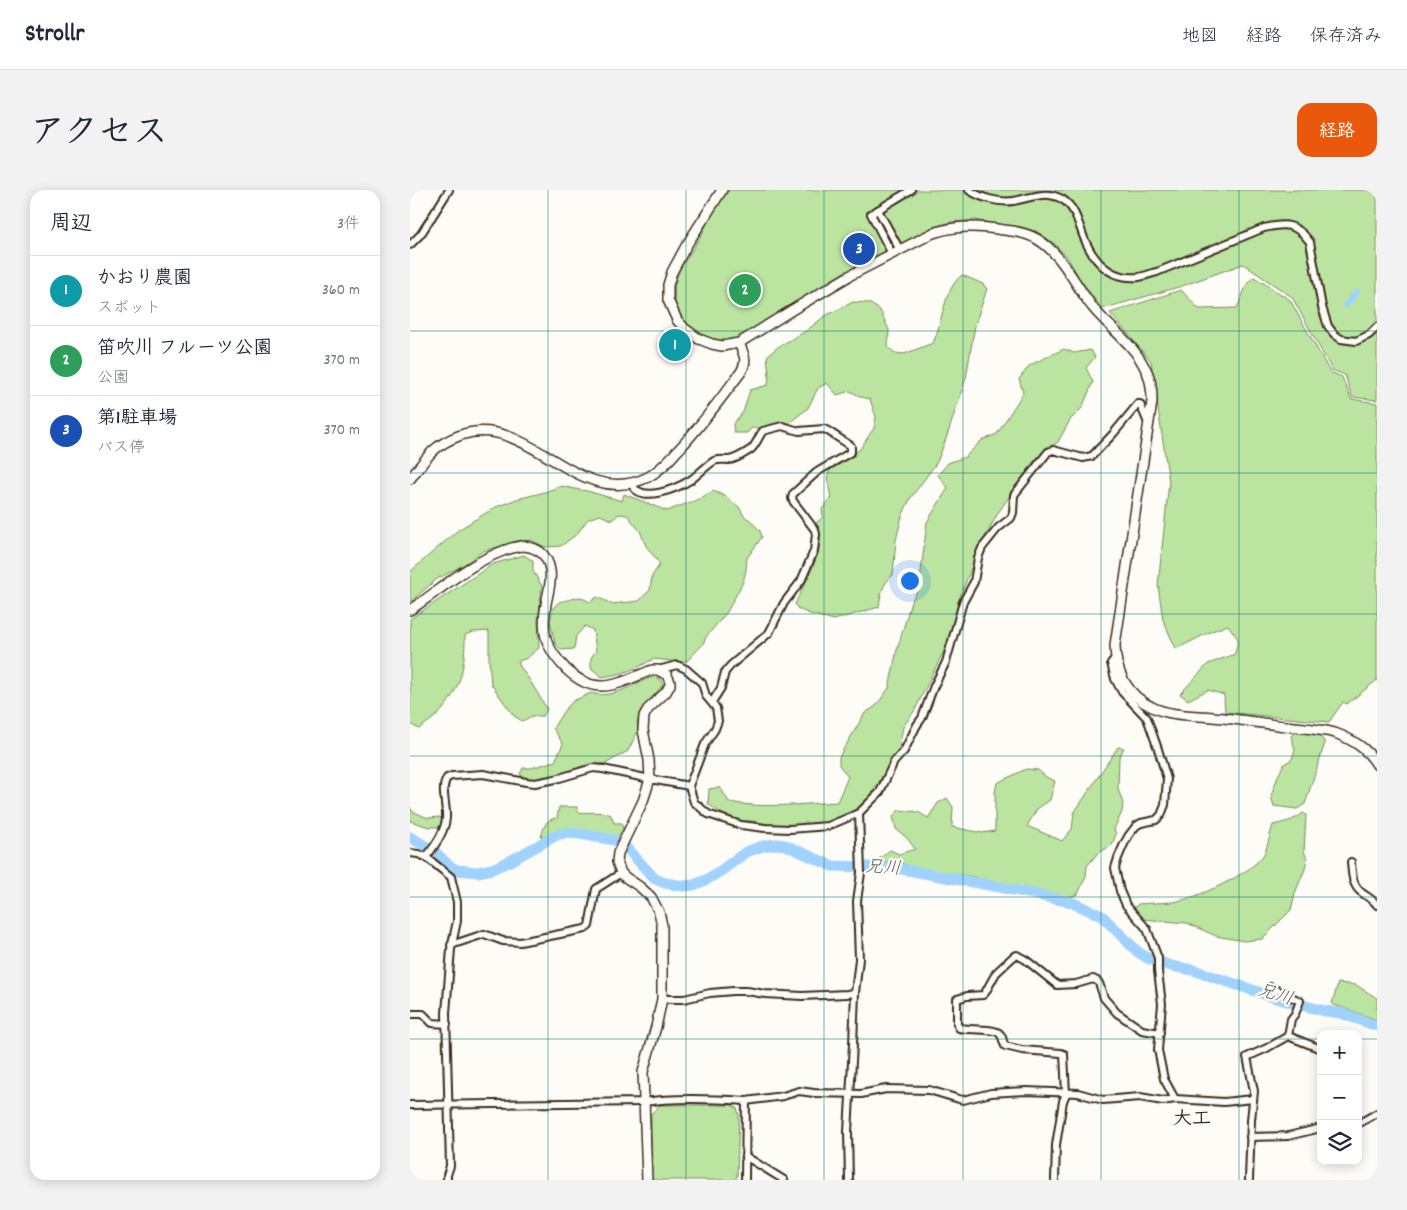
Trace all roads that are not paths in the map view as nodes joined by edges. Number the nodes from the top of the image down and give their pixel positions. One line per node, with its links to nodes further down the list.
1 (449, 190): 6 (street)
2 (722, 190): 9 (street)
3 (910, 190): 5 (street)
4 (970, 190): 8 (street)
5 (878, 210): 7 (street); 7 (street)
6 (410, 245)
7 (896, 252): 9 (street); 10 (street)
8 (1377, 327)
9 (739, 343): 12 (street)
10 (1149, 425): 14 (street); 20 (street)
11 (410, 479): 12 (street)
12 (631, 483): 16 (street)
13 (410, 610): 15 (street)
14 (1115, 658): 17 (street); 32 (street)
15 (658, 670): 16 (street); 18 (street)
16 (712, 702): 19 (street)
17 (1377, 766)
18 (650, 779): 19 (street); 22 (street); 24 (street)
19 (689, 786): 20 (street)
20 (859, 813): 28 (street)
21 (410, 853): 22 (street)
22 (428, 855): 26 (street)
23 (1351, 862): 25 (street)
24 (621, 873): 26 (street); 29 (street)
25 (1377, 905)
26 (451, 946): 31 (street)
27 (1270, 987): 33 (street)
28 (855, 993): 29 (street); 35 (street)
29 (662, 998): 39 (street)
30 (410, 1014): 31 (street)
31 (446, 1024): 42 (street)
32 (1160, 1033): 36 (street); 37 (street)
33 (1288, 1036): 34 (street); 38 (street)
34 (1317, 1047)
35 (850, 1094): 36 (street); 40 (street); 52 (street)
36 (1066, 1094): 37 (street); 53 (street)
37 (1175, 1099): 38 (street)
38 (1254, 1099): 46 (street)
39 (644, 1102): 40 (street); 42 (street); 49 (street)
40 (746, 1102): 47 (street)
41 (410, 1105): 42 (street)
42 (448, 1105): 48 (street)
43 (1377, 1113): 44 (street)
44 (1362, 1122)
45 (1317, 1129): 46 (street)
46 (1250, 1137): 54 (street)
47 (745, 1156): 50 (street); 51 (street)
48 (447, 1180)
49 (647, 1180)
50 (745, 1180)
51 (784, 1180)
52 (849, 1180)
53 (1055, 1180)
54 (1249, 1180)

